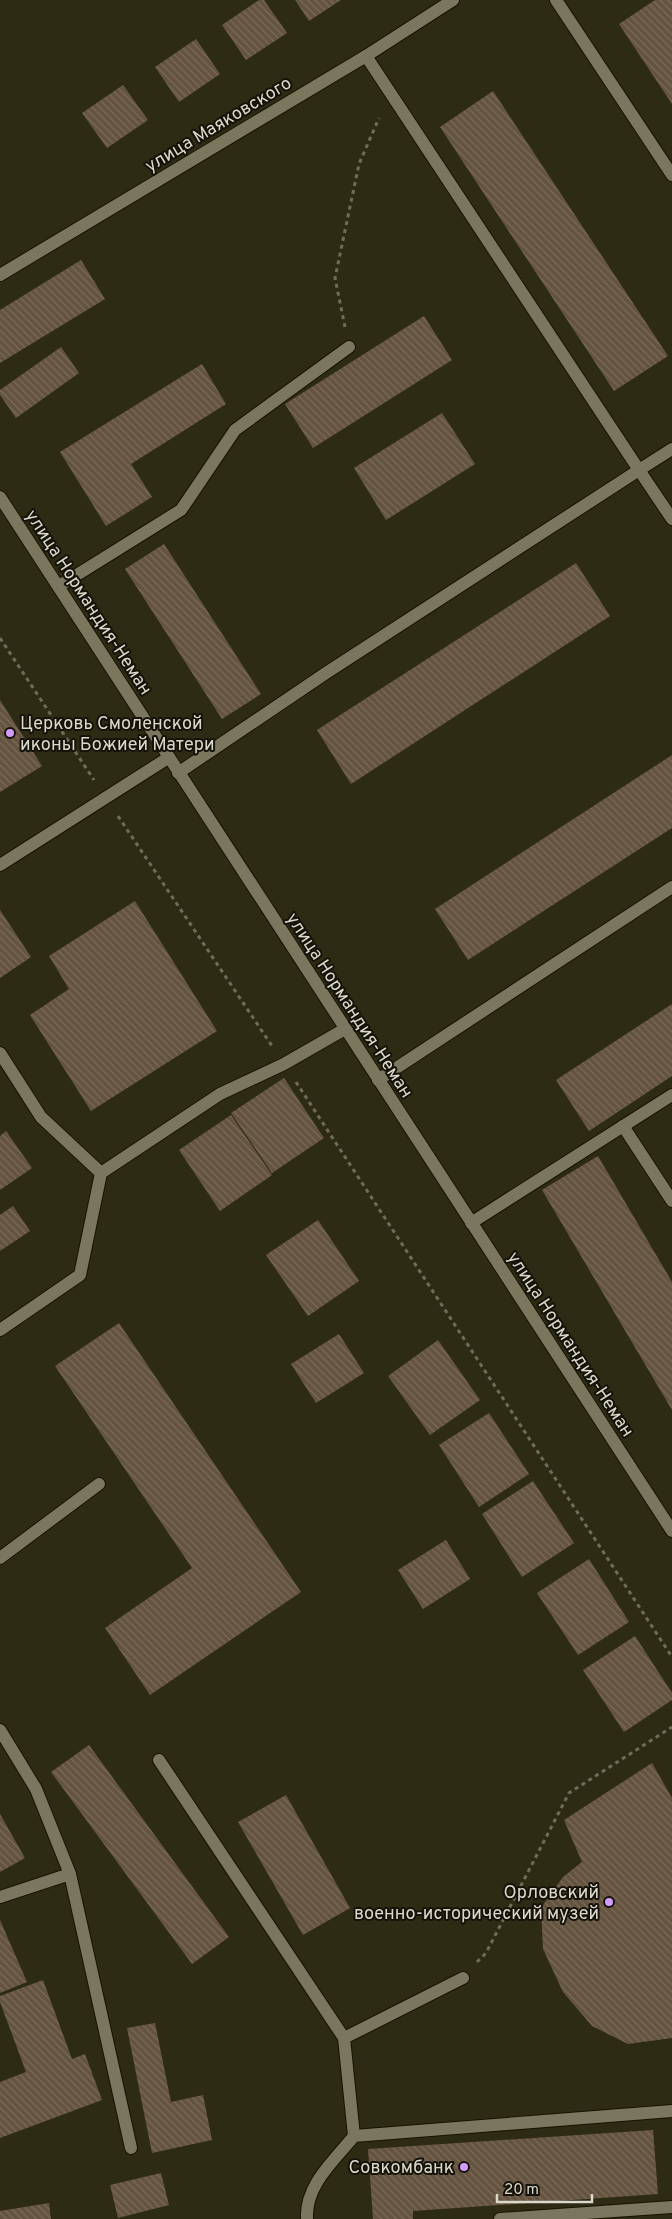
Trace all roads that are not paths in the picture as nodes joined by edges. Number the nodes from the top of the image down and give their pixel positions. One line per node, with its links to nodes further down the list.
1 (453, 0): 3 (street, улица Маяковского)
2 (556, 0): 4 (street)
3 (366, 56): 5 (street, улица Маяковского); 8 (street)
4 (672, 176)
5 (0, 275)
6 (349, 347): 11 (street)
7 (672, 449): 8 (street)
8 (639, 470): 10 (street); 13 (street)
9 (0, 497): 11 (street, улица Нормандия-Неман)
10 (672, 519)
11 (59, 586): 12 (street, улица Нормандия-Неман)
12 (168, 758): 13 (street, улица Нормандия-Неман); 14 (street)
13 (178, 773): 16 (street, улица Нормандия-Неман)
14 (0, 865)
15 (672, 887): 18 (street)
16 (345, 1029): 18 (street, улица Нормандия-Неман); 21 (street)
17 (0, 1053): 21 (street)
18 (378, 1080): 23 (street, улица Нормандия-Неман)
19 (672, 1095): 20 (street)
20 (623, 1126): 22 (street); 23 (street)
21 (101, 1172): 24 (street)
22 (672, 1201)
23 (471, 1223): 26 (street, улица Нормандия-Неман)
24 (0, 1330)
25 (99, 1484): 27 (street)
26 (672, 1532)
27 (0, 1558)
28 (0, 1730): 30 (street)
29 (159, 1760): 33 (street)
30 (70, 1874): 31 (street); 36 (street)
31 (0, 1898)
32 (463, 1978): 33 (street)
33 (344, 2038): 35 (street)
34 (672, 2111): 35 (street)
35 (354, 2136): 38 (street)
36 (131, 2148)
37 (672, 2208): 39 (street)
38 (307, 2219)
39 (500, 2219)

